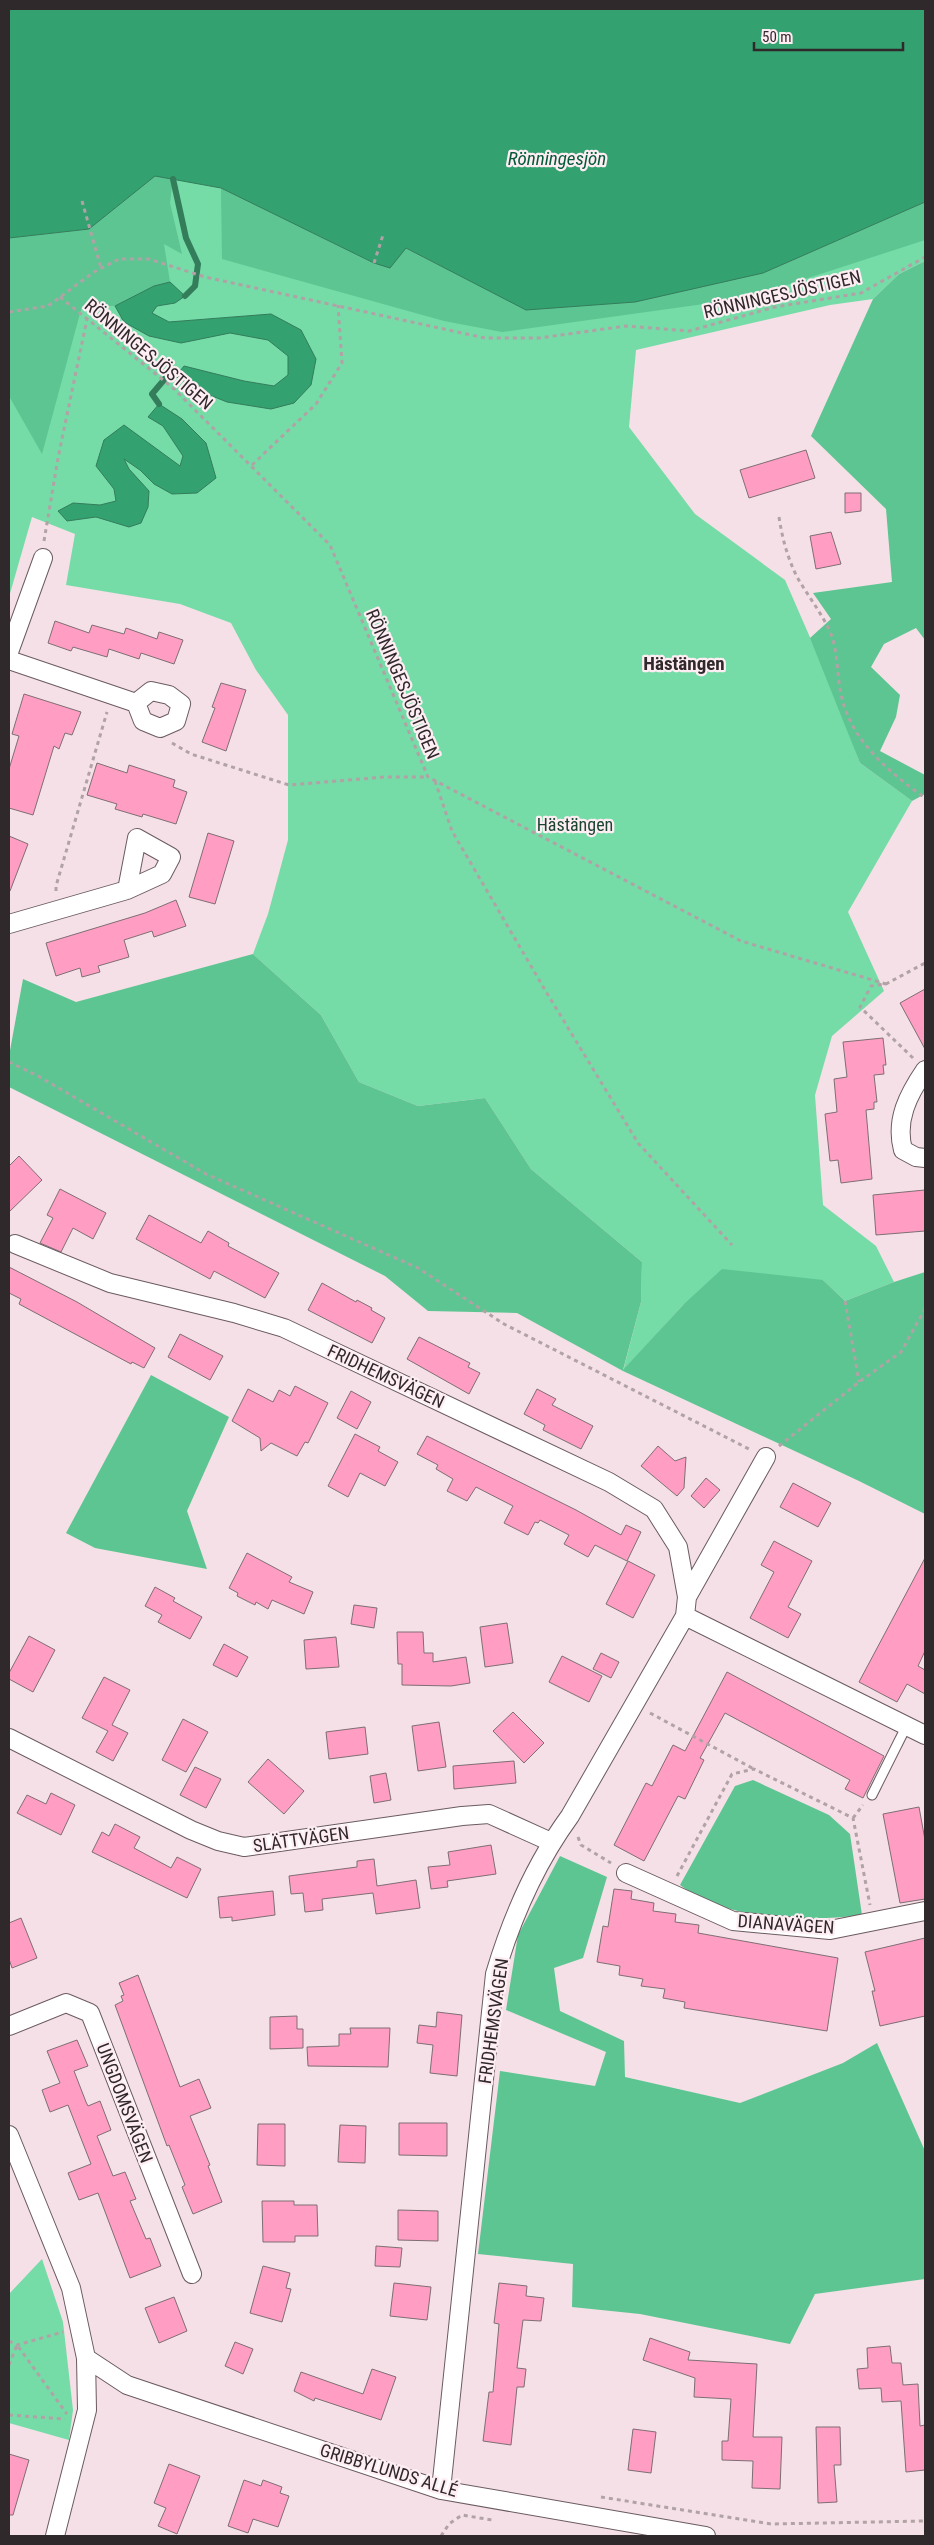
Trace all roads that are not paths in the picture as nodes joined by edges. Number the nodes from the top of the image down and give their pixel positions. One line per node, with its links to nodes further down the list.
1 (43, 558): 2 (street)
2 (9, 652)
3 (9, 660): 4 (street)
4 (136, 703): 4 (street)
5 (127, 890): 6 (street)
6 (9, 924)
7 (922, 1067): 8 (street)
8 (925, 1158)
9 (15, 1244): 11 (street, FRIDHEMSVÄGEN)
10 (766, 1457): 11 (street, FRIDHEMSVÄGEN)
11 (687, 1597): 12 (street, FRIDHEMSVÄGEN)
12 (685, 1616): 13 (street); 17 (street, FRIDHEMSVÄGEN)
13 (907, 1725): 14 (street); 16 (lane)
14 (925, 1733)
15 (9, 1738): 17 (street, SLÄTTVÄGEN)
16 (872, 1794)
17 (551, 1842): 24 (street, FRIDHEMSVÄGEN)
18 (626, 1873): 19 (street, DIANAVÄGEN)
19 (925, 1911)
20 (9, 2026): 22 (street, UNGDOMSVÄGEN)
21 (9, 2135): 23 (street)
22 (192, 2274)
23 (86, 2358): 24 (street, GRIBBYLUNDS ALLÉ); 25 (street)
24 (441, 2490): 26 (street, GRIBBYLUNDS ALLÉ)
25 (55, 2536)
26 (706, 2536)

